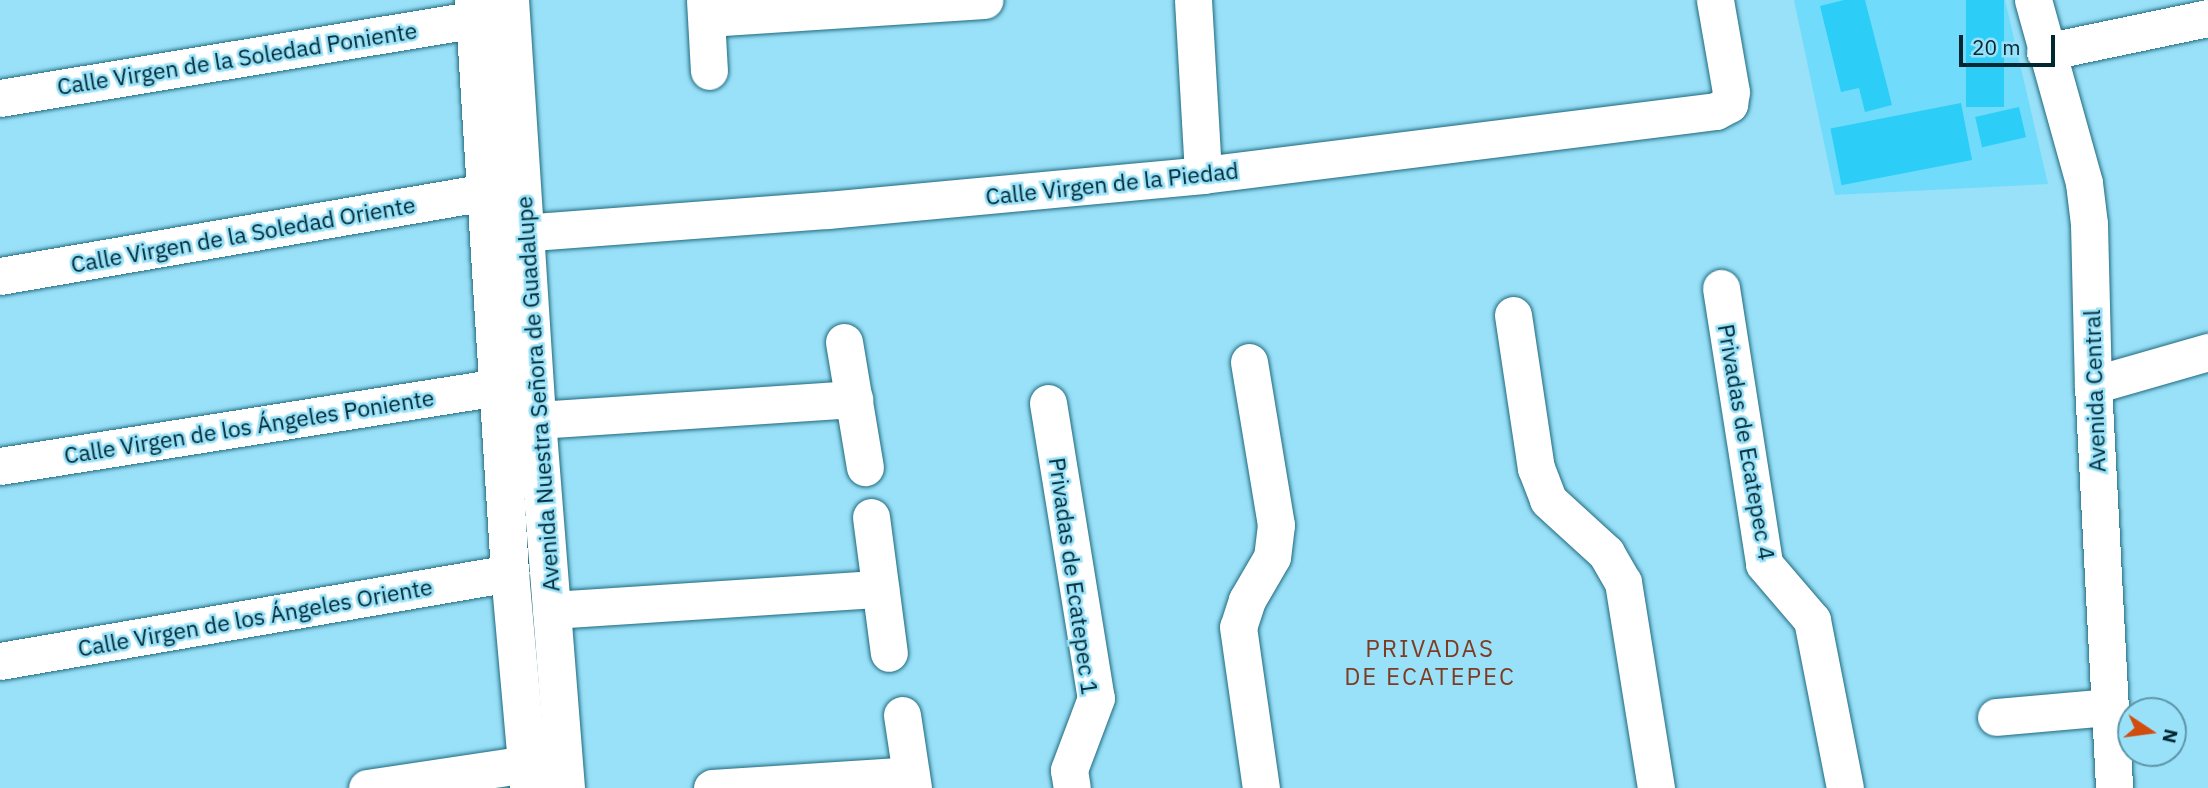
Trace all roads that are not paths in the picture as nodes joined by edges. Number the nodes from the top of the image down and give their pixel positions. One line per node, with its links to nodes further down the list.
1 (510, 0): 14 (street, Avenida Nuestra Señora de Guadalupe)
2 (984, 0): 7 (street)
3 (1193, 0): 12 (street)
4 (1715, 0): 12 (street, Calle Virgen de la Piedad)
5 (2033, 0): 9 (street, Avenida Central)
6 (474, 9): 11 (street, Calle Virgen de la Soledad Poniente); 13 (street, Avenida Nuestra Señora de Guadalupe)
7 (706, 9): 10 (street)
8 (2208, 18): 9 (street)
9 (2045, 52): 22 (street, Avenida Central)
10 (709, 71)
11 (0, 98)
12 (1203, 175): 14 (street, Calle Virgen de la Piedad)
13 (486, 191): 15 (street, Avenida Nuestra Señora de Guadalupe); 16 (street, Calle Virgen de la Soledad Oriente)
14 (527, 233): 15 (street, Calle Virgen de la Piedad); 26 (street, Avenida Nuestra Señora de Guadalupe)
15 (490, 235): 23 (street, Avenida Nuestra Señora de Guadalupe)
16 (0, 276)
17 (1721, 288): 46 (street, Privadas de Ecatepec 4)
18 (1513, 315): 45 (street)
19 (844, 342): 24 (street)
20 (2208, 352): 22 (street)
21 (1249, 362): 44 (street)
22 (2093, 385): 35 (street, Avenida Central)
23 (498, 387): 27 (street, Calle Virgen de los Ángeles Poniente); 30 (street, Avenida Nuestra Señora de Guadalupe)
24 (854, 399): 26 (street); 28 (street)
25 (1048, 403): 43 (street, Privadas de Ecatepec 1)
26 (537, 421): 32 (street, Avenida Nuestra Señora de Guadalupe)
27 (0, 466)
28 (865, 467)
29 (870, 517): 31 (street)
30 (510, 573): 34 (street, Calle Virgen de los Ángeles Oriente); 38 (street, Avenida Nuestra Señora de Guadalupe)
31 (880, 589): 32 (street); 33 (street)
32 (551, 610): 41 (street, Avenida Nuestra Señora de Guadalupe)
33 (889, 653)
34 (0, 661)
35 (2109, 707): 37 (street); 47 (street, Avenida Central)
36 (902, 715): 39 (street)
37 (1996, 716)
38 (528, 776): 40 (street)
39 (912, 782): 42 (street)
40 (367, 788)
41 (566, 788)
42 (712, 788)
43 (1072, 788)
44 (1261, 788)
45 (1656, 788)
46 (1845, 788)
47 (2114, 788)

